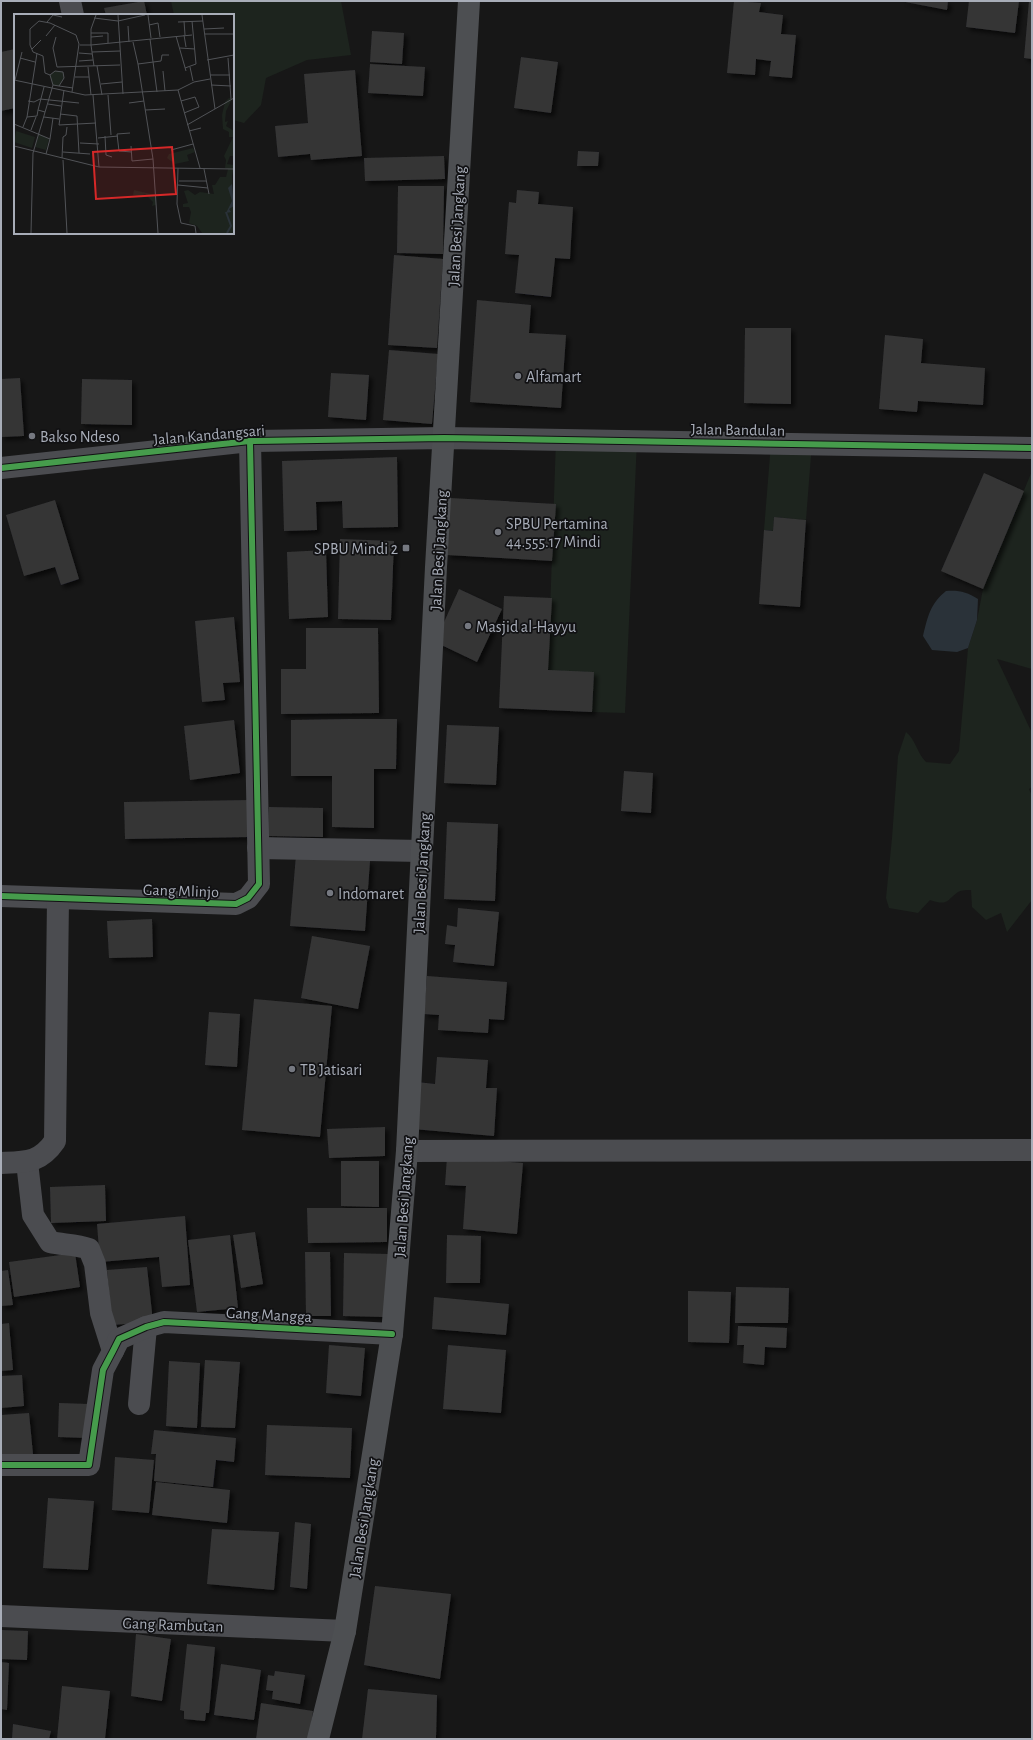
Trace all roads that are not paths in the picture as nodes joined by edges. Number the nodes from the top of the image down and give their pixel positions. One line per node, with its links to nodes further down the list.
1 (70, 1): 3 (street)
2 (469, 1): 4 (main road, Jalan Besi Jangkang)
3 (73, 14)
4 (444, 438): 5 (street, Jalan Kandangsari); 6 (street, Jalan Bandulan); 9 (main road, Jalan Besi Jangkang)
5 (250, 441): 7 (street, Jalan Kandangsari); 8 (street, Gang Mlinjo)
6 (1032, 448)
7 (1, 468)
8 (258, 848): 9 (street); 11 (street, Gang Mlinjo)
9 (422, 851): 13 (main road, Jalan Besi Jangkang)
10 (1, 896): 11 (street, Gang Mlinjo)
11 (58, 899): 14 (street)
12 (1032, 1150): 13 (street)
13 (407, 1151): 17 (main road, Jalan Besi Jangkang)
14 (27, 1162): 15 (street); 18 (street)
15 (1, 1163)
16 (146, 1327): 17 (street, Gang Mangga); 18 (street, Gang Mangga); 19 (street)
17 (392, 1334): 22 (main road, Jalan Besi Jangkang)
18 (113, 1350): 20 (street, Gang Mangga)
19 (139, 1404)
20 (1, 1465)
21 (1, 1616): 22 (street, Gang Rambutan)
22 (345, 1631): 23 (main road, Jalan Besi Jangkang)
23 (318, 1739)

